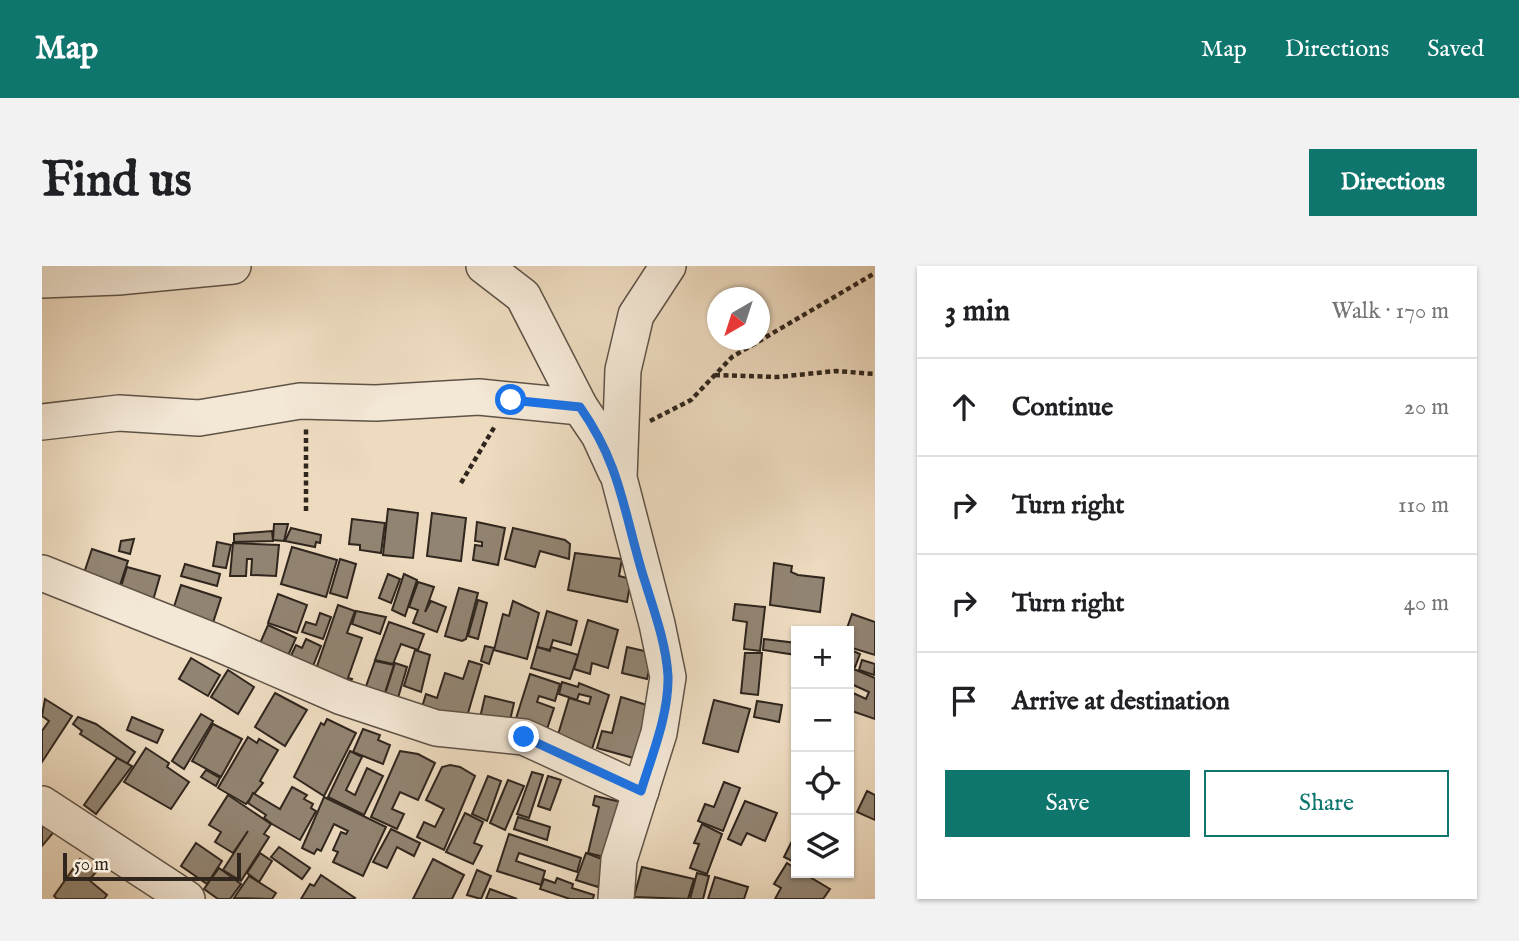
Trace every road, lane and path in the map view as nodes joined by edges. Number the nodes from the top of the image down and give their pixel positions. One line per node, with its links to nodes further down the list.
1 (233, 266): 5 (street)
2 (484, 266): 9 (street)
3 (668, 266): 12 (street)
4 (875, 273): 7 (path)
5 (42, 280)
6 (875, 374): 7 (path)
7 (714, 375): 11 (path)
8 (300, 401): 9 (street); 10 (street); 13 (path)
9 (580, 407): 12 (street)
10 (42, 422)
11 (646, 423)
12 (619, 478): 15 (street)
13 (306, 510)
14 (42, 573): 15 (street)
15 (641, 791): 18 (street)
16 (42, 804): 17 (street)
17 (187, 899)
18 (616, 899)

